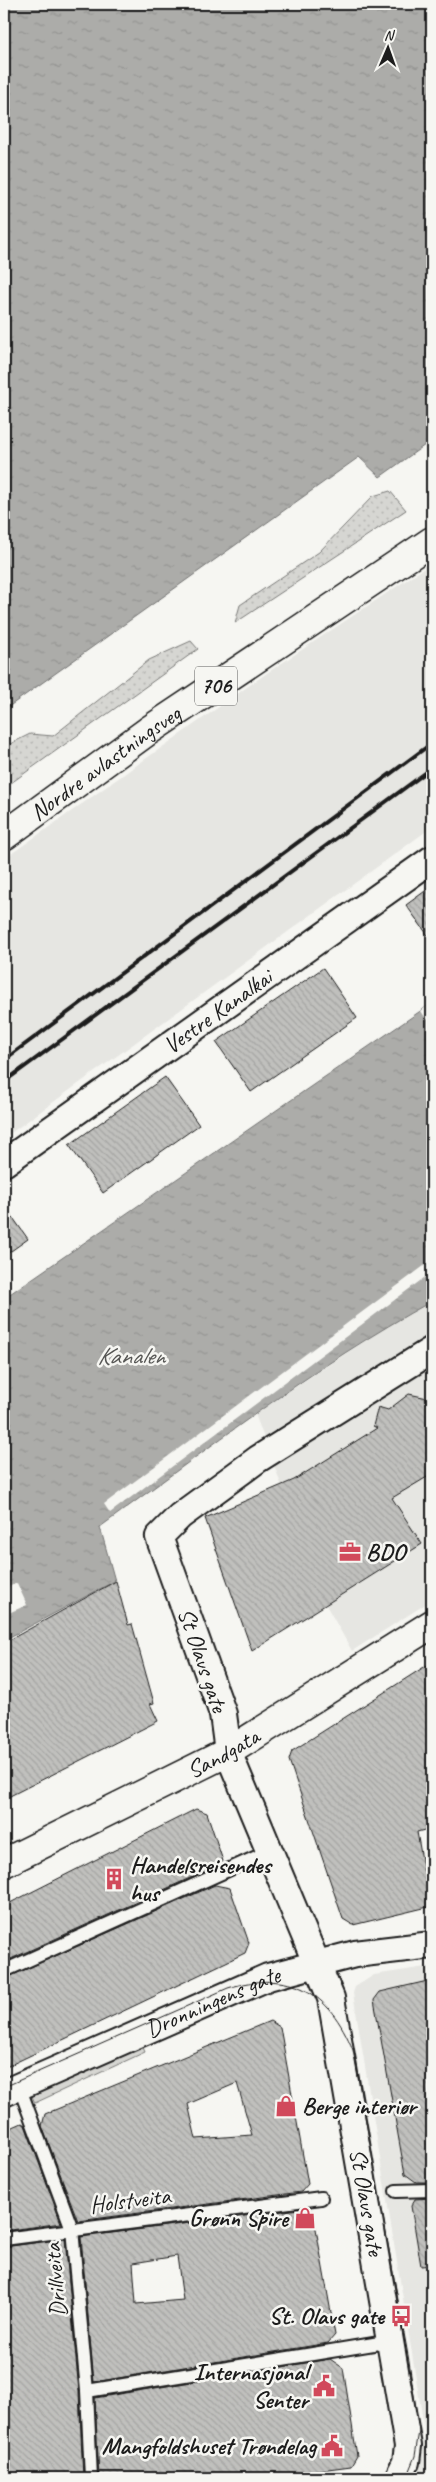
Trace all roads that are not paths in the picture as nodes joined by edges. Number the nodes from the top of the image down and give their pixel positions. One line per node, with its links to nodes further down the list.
1 (432, 541): 2 (main road, Nordre avlastningsveg / 706)
2 (4, 836)
3 (432, 859): 4 (street, Vestre Kanalkai)
4 (4, 1163)
5 (432, 1350): 7 (street, St Olavs gate)
6 (432, 1624): 7 (main road, Sandgata)
7 (228, 1752): 8 (street, St Olavs gate); 9 (main road, Sandgata)
8 (270, 1851): 11 (street, St Olavs gate); 12 (lane)
9 (4, 1863)
10 (432, 1945): 11 (street, Dronningens gate)
11 (318, 1963): 13 (street, Dronningens gate); 19 (street, St Olavs gate)
12 (4, 1971)
13 (11, 2090): 17 (lane, Drillveita)
14 (432, 2190): 15 (lane)
15 (396, 2192)
16 (321, 2198): 17 (lane, Holstveita)
17 (72, 2229): 18 (lane, Holstveita); 20 (lane, Drillveita)
18 (4, 2239)
19 (392, 2341): 20 (lane); 22 (street, St Olavs gate)
20 (87, 2391): 21 (lane, Drillveita)
21 (91, 2478)
22 (398, 2478)

